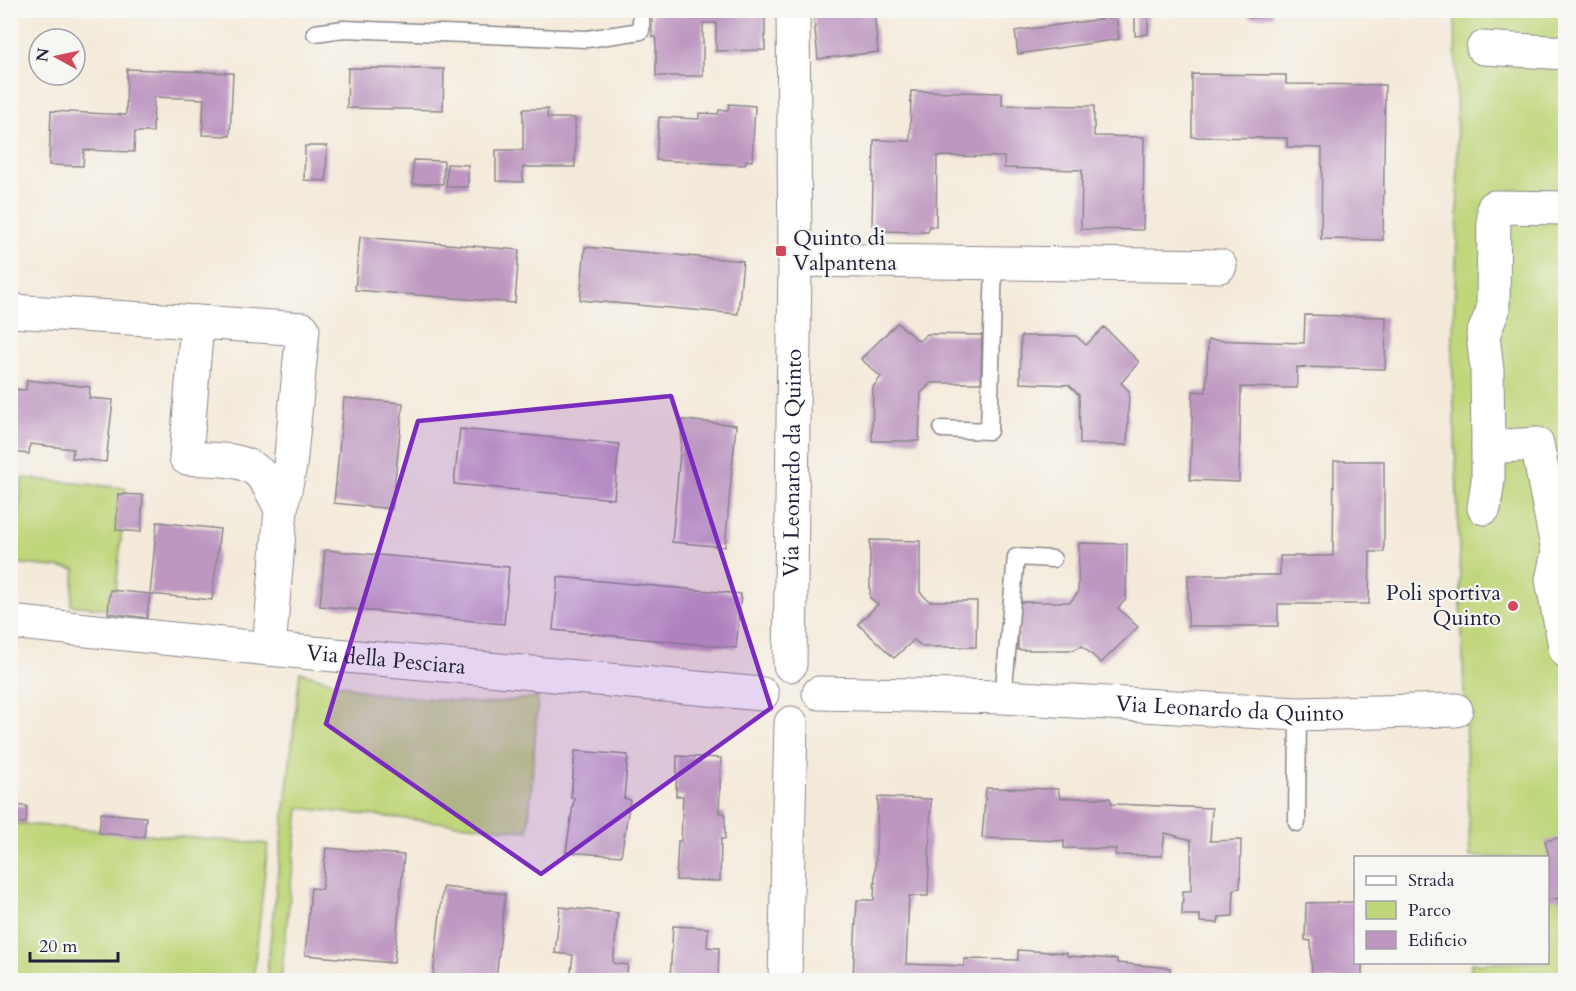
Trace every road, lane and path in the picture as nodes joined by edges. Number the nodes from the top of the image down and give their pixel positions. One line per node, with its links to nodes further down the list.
1 (641, 10): 3 (lane)
2 (793, 10): 7 (street, Via Leonardo da Quinto)
3 (315, 33)
4 (1483, 48): 5 (street)
5 (1566, 53)
6 (1566, 208): 14 (street)
7 (795, 260): 8 (street); 22 (street, Via Leonardo da Quinto)
8 (994, 263): 9 (street); 12 (lane)
9 (1220, 266)
10 (10, 311): 11 (street)
11 (197, 322): 13 (street); 15 (street)
12 (942, 429)
13 (294, 432): 15 (street); 17 (street)
14 (1488, 447): 16 (street); 21 (street)
15 (240, 462): 17 (street)
16 (1484, 508)
17 (281, 509): 20 (street)
18 (1053, 559): 25 (lane)
19 (10, 622): 20 (street, Via della Pesciara)
20 (269, 649): 24 (street, Via della Pesciara)
21 (1566, 651)
22 (790, 665): 23 (street); 24 (street)
23 (819, 693): 25 (street, Via Leonardo da Quinto); 28 (street)
24 (762, 694): 28 (street)
25 (1003, 697): 27 (street, Via Leonardo da Quinto)
26 (1456, 710): 27 (street, Via Leonardo da Quinto)
27 (1298, 714): 29 (lane)
28 (791, 723): 30 (street)
29 (1297, 823)
30 (785, 981)

